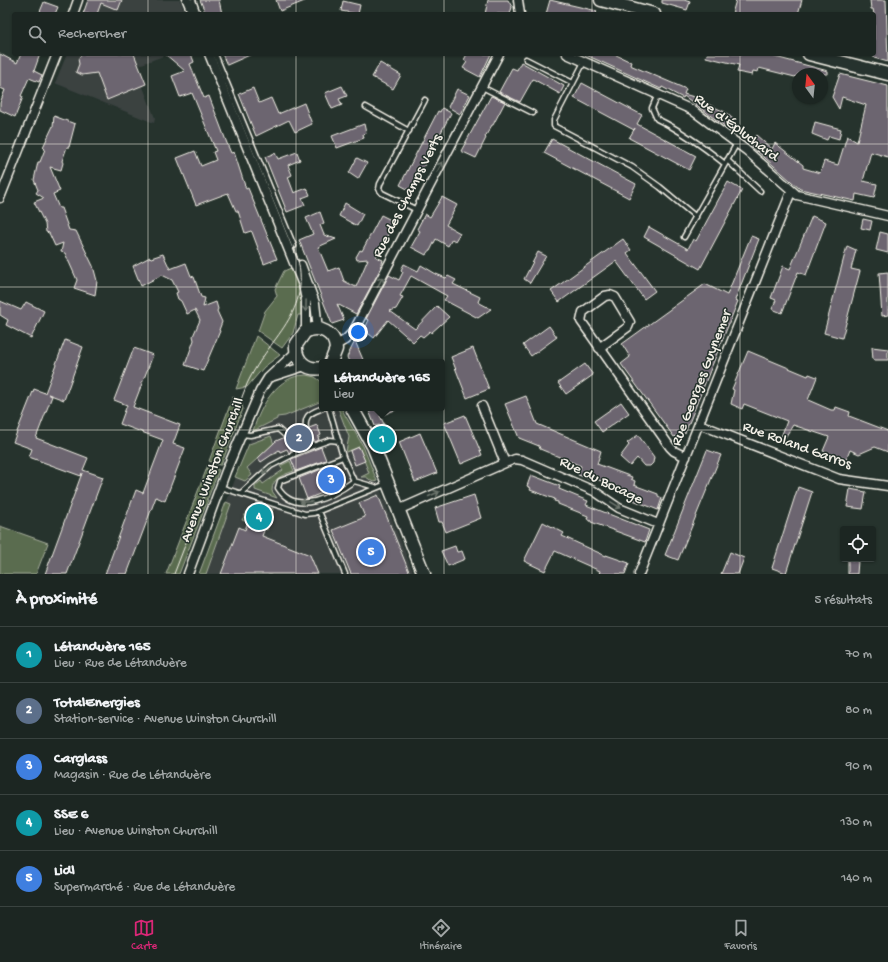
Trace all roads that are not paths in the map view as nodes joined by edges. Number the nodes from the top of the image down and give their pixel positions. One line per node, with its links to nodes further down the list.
1 (78, 0): 6 (street)
2 (187, 0): 7 (street)
3 (192, 0): 8 (lane)
4 (518, 0): 9 (street)
5 (601, 0): 10 (street)
6 (74, 12)
7 (192, 12)
8 (197, 12)
9 (520, 12)
10 (646, 12)
11 (56, 56): 31 (street)
12 (210, 56): 37 (street, one-way to 37)
13 (216, 56): 36 (lane)
14 (498, 56): 21 (street, Rue des Champs Verts)
15 (573, 56): 18 (street, Rue d'Épluchard)
16 (816, 56): 19 (street)
17 (526, 59): 20 (lane)
18 (584, 61): 20 (lane); 22 (street, Rue d'Épluchard)
19 (888, 74)
20 (573, 83): 34 (lane)
21 (481, 87): 25 (lane); 32 (street, Rue des Champs Verts, one-way to 21)
22 (658, 94): 27 (street, Rue d'Épluchard); 28 (lane)
23 (425, 100): 26 (lane)
24 (366, 107): 26 (lane)
25 (533, 113)
26 (409, 131): 32 (lane)
27 (737, 143): 28 (lane); 30 (street, Rue d'Épluchard)
28 (726, 162): 29 (lane); 34 (lane)
29 (760, 191)
30 (791, 192): 33 (street, Rue d'Épluchard); 49 (street, Rue Georges Guynemer)
31 (0, 198)
32 (417, 210): 38 (street, Rue des Champs Verts, one-way to 32)
33 (888, 216)
34 (696, 217): 35 (lane)
35 (684, 237)
36 (294, 246): 37 (street)
37 (312, 330): 38 (street); 40 (street)
38 (336, 346): 41 (street)
39 (599, 348): 39 (street); 59 (street)
40 (296, 352): 42 (street); 44 (street, Avenue Winston Churchill)
41 (333, 359)
42 (305, 366): 43 (street); 44 (street)
43 (319, 368)
44 (268, 378): 51 (street, Avenue Winston Churchill)
45 (482, 406): 60 (street)
46 (319, 409): 50 (lane)
47 (330, 411): 54 (lane)
48 (354, 411): 62 (street)
49 (699, 424): 59 (street, Rue Georges Guynemer); 63 (street, Rue Roland Garros)
50 (306, 429)
51 (241, 434): 52 (lane); 64 (street, Avenue Winston Churchill)
52 (287, 437)
53 (310, 440): 55 (lane)
54 (339, 441): 55 (lane); 58 (lane)
55 (313, 446): 57 (lane)
56 (293, 447): 57 (lane)
57 (296, 453): 65 (lane, one-way to 65)
58 (343, 456): 61 (lane); 61 (lane, one-way to 58)
59 (686, 457): 68 (street, Rue Georges Guynemer)
60 (505, 463): 66 (street, Rue du Bocage, one-way to 60); 68 (street, Rue du Bocage, one-way to 68)
61 (354, 481): 62 (lane)
62 (382, 485): 66 (street); 67 (lane)
63 (888, 486)
64 (220, 487): 65 (lane); 69 (street, Avenue Winston Churchill)
65 (241, 493): 67 (lane)
66 (398, 510): 71 (street)
67 (319, 511): 70 (lane)
68 (658, 524): 72 (street, Rue Georges Guynemer)
69 (188, 574)
70 (345, 574)
71 (424, 574)
72 (639, 574)

